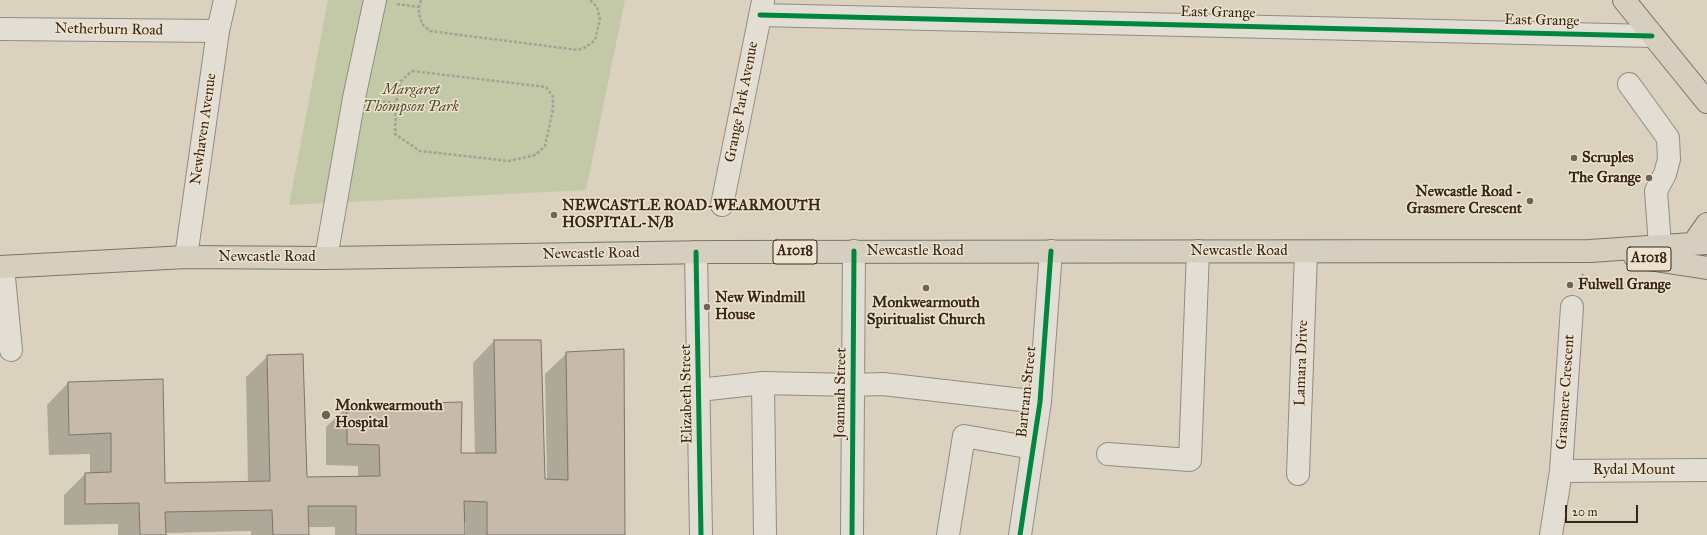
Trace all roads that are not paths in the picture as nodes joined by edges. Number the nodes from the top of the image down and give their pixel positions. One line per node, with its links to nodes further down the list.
1 (225, 0): 6 (street, Newhaven Avenue)
2 (375, 0): 21 (street)
3 (1624, 0): 7 (main road)
4 (761, 8): 7 (street, East Grange); 10 (street, Grange Park Avenue)
5 (0, 29): 6 (street, Netherburn Road)
6 (218, 31): 20 (street, Newhaven Avenue)
7 (1652, 36): 9 (main road)
8 (1629, 84): 13 (street)
9 (1707, 102)
10 (722, 205)
11 (1707, 224): 12 (main road)
12 (1700, 244): 13 (main road, Newcastle Road / A1018)
13 (1660, 246): 17 (main road, Newcastle Road / A1018)
14 (854, 251): 15 (main road, Newcastle Road / A1018); 18 (main road, Newcastle Road / A1018); 27 (street, Joannah Street)
15 (1051, 251): 16 (main road, Newcastle Road / A1018); 29 (street, Bartram Street)
16 (1198, 251): 19 (main road, Newcastle Road / A1018); 31 (street)
17 (1590, 251): 19 (main road, Newcastle Road / A1018); 23 (main road, Newcastle Road / A1018)
18 (696, 252): 21 (main road, Newcastle Road / A1018); 28 (street, Elizabeth Street)
19 (1306, 252): 34 (street, Lamara Drive)
20 (186, 257): 21 (main road, Newcastle Road / A1018); 22 (main road, Newcastle Road / A1018)
21 (326, 258)
22 (2, 267): 25 (street)
23 (1707, 268)
24 (1572, 307): 33 (street, Grasmere Crescent)
25 (11, 350)
26 (763, 383): 27 (street); 28 (street); 36 (street)
27 (853, 385): 29 (street); 37 (street, Joannah Street)
28 (699, 390): 35 (street, Elizabeth Street)
29 (1040, 402): 30 (street, Bartram Street)
30 (1033, 448): 38 (street); 39 (street, Bartram Street)
31 (1108, 454)
32 (1707, 470): 33 (street, Rydal Mount)
33 (1561, 471): 40 (street, Grasmere Crescent)
34 (1298, 474)
35 (701, 535)
36 (765, 535)
37 (852, 535)
38 (948, 535)
39 (1020, 535)
40 (1551, 535)

